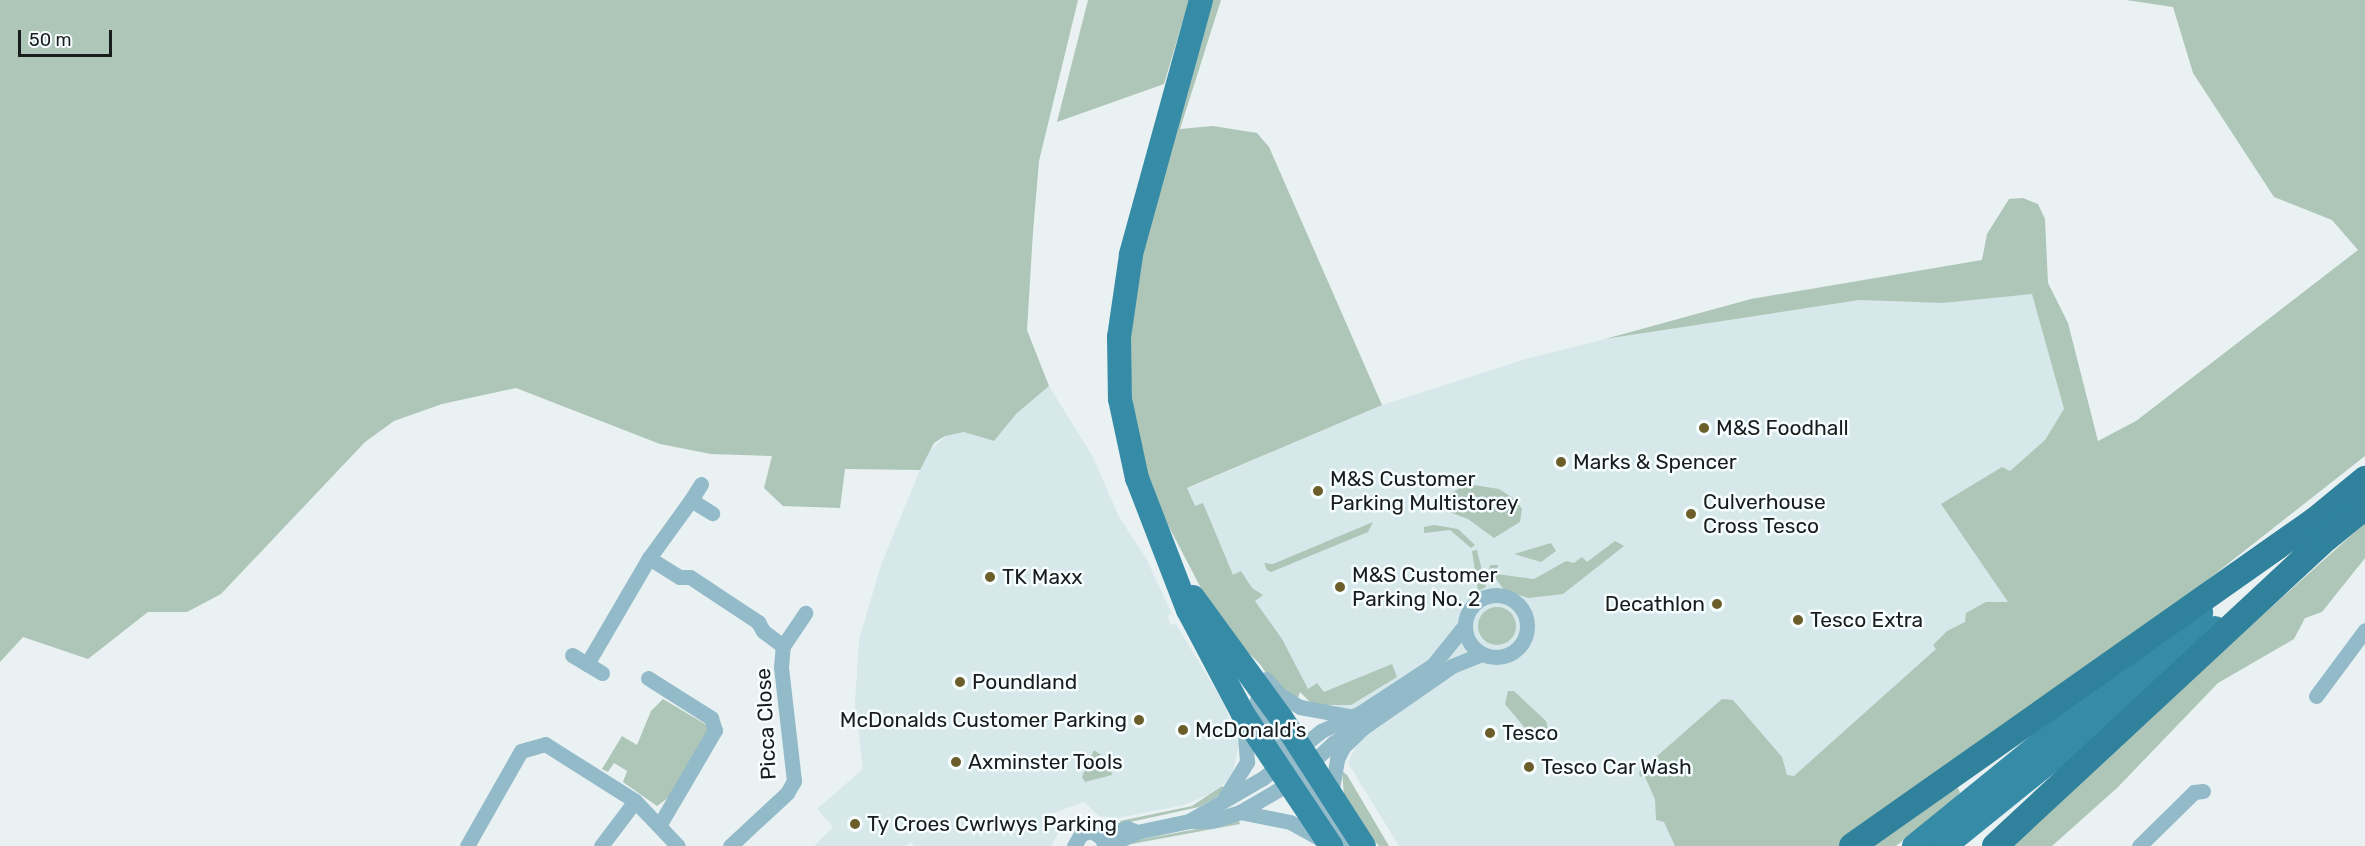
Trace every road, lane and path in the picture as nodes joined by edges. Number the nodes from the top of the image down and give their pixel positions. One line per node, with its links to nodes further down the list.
1 (1201, 0): 9 (main road)
2 (2365, 479): 7 (highway)
3 (701, 484): 4 (street)
4 (691, 500): 6 (street); 8 (street)
5 (2365, 507): 7 (highway)
6 (712, 513)
7 (2321, 529): 41 (highway); 42 (main road); 43 (main road); 44 (highway)
8 (649, 558): 14 (street, Picca Close); 18 (street)
9 (1180, 584): 10 (main road); 22 (main road)
10 (1201, 605): 15 (main road); 25 (street)
11 (805, 613): 14 (street, Picca Close)
12 (1465, 625): 16 (street); 16 (street); 23 (street)
13 (2365, 630): 21 (street)
14 (783, 646): 37 (street, Picca Close)
15 (1232, 647): 23 (street); 25 (main road)
16 (1482, 654): 24 (street)
17 (572, 655): 18 (street)
18 (588, 664): 19 (street)
19 (602, 673)
20 (648, 678): 32 (street)
21 (2316, 696)
22 (1243, 714): 25 (main road); 29 (street)
23 (1353, 716): 25 (street)
24 (1364, 728): 25 (street); 27 (street)
25 (1294, 765): 27 (main road); 29 (street); 30 (street); 39 (main road)
26 (2203, 791): 45 (street)
27 (1331, 794): 40 (main road)
28 (635, 801): 32 (street); 34 (street); 35 (street)
29 (1218, 806): 31 (street)
30 (1240, 812): 31 (street); 39 (street)
31 (1190, 821): 33 (street)
32 (659, 826): 36 (street)
33 (1104, 843): 38 (street)
34 (467, 846)
35 (601, 846)
36 (678, 846)
37 (730, 846)
38 (1074, 846)
39 (1336, 846)
40 (1364, 846)
41 (1852, 846)
42 (1914, 846)
43 (1945, 846)
44 (1995, 846)
45 (2139, 846)

